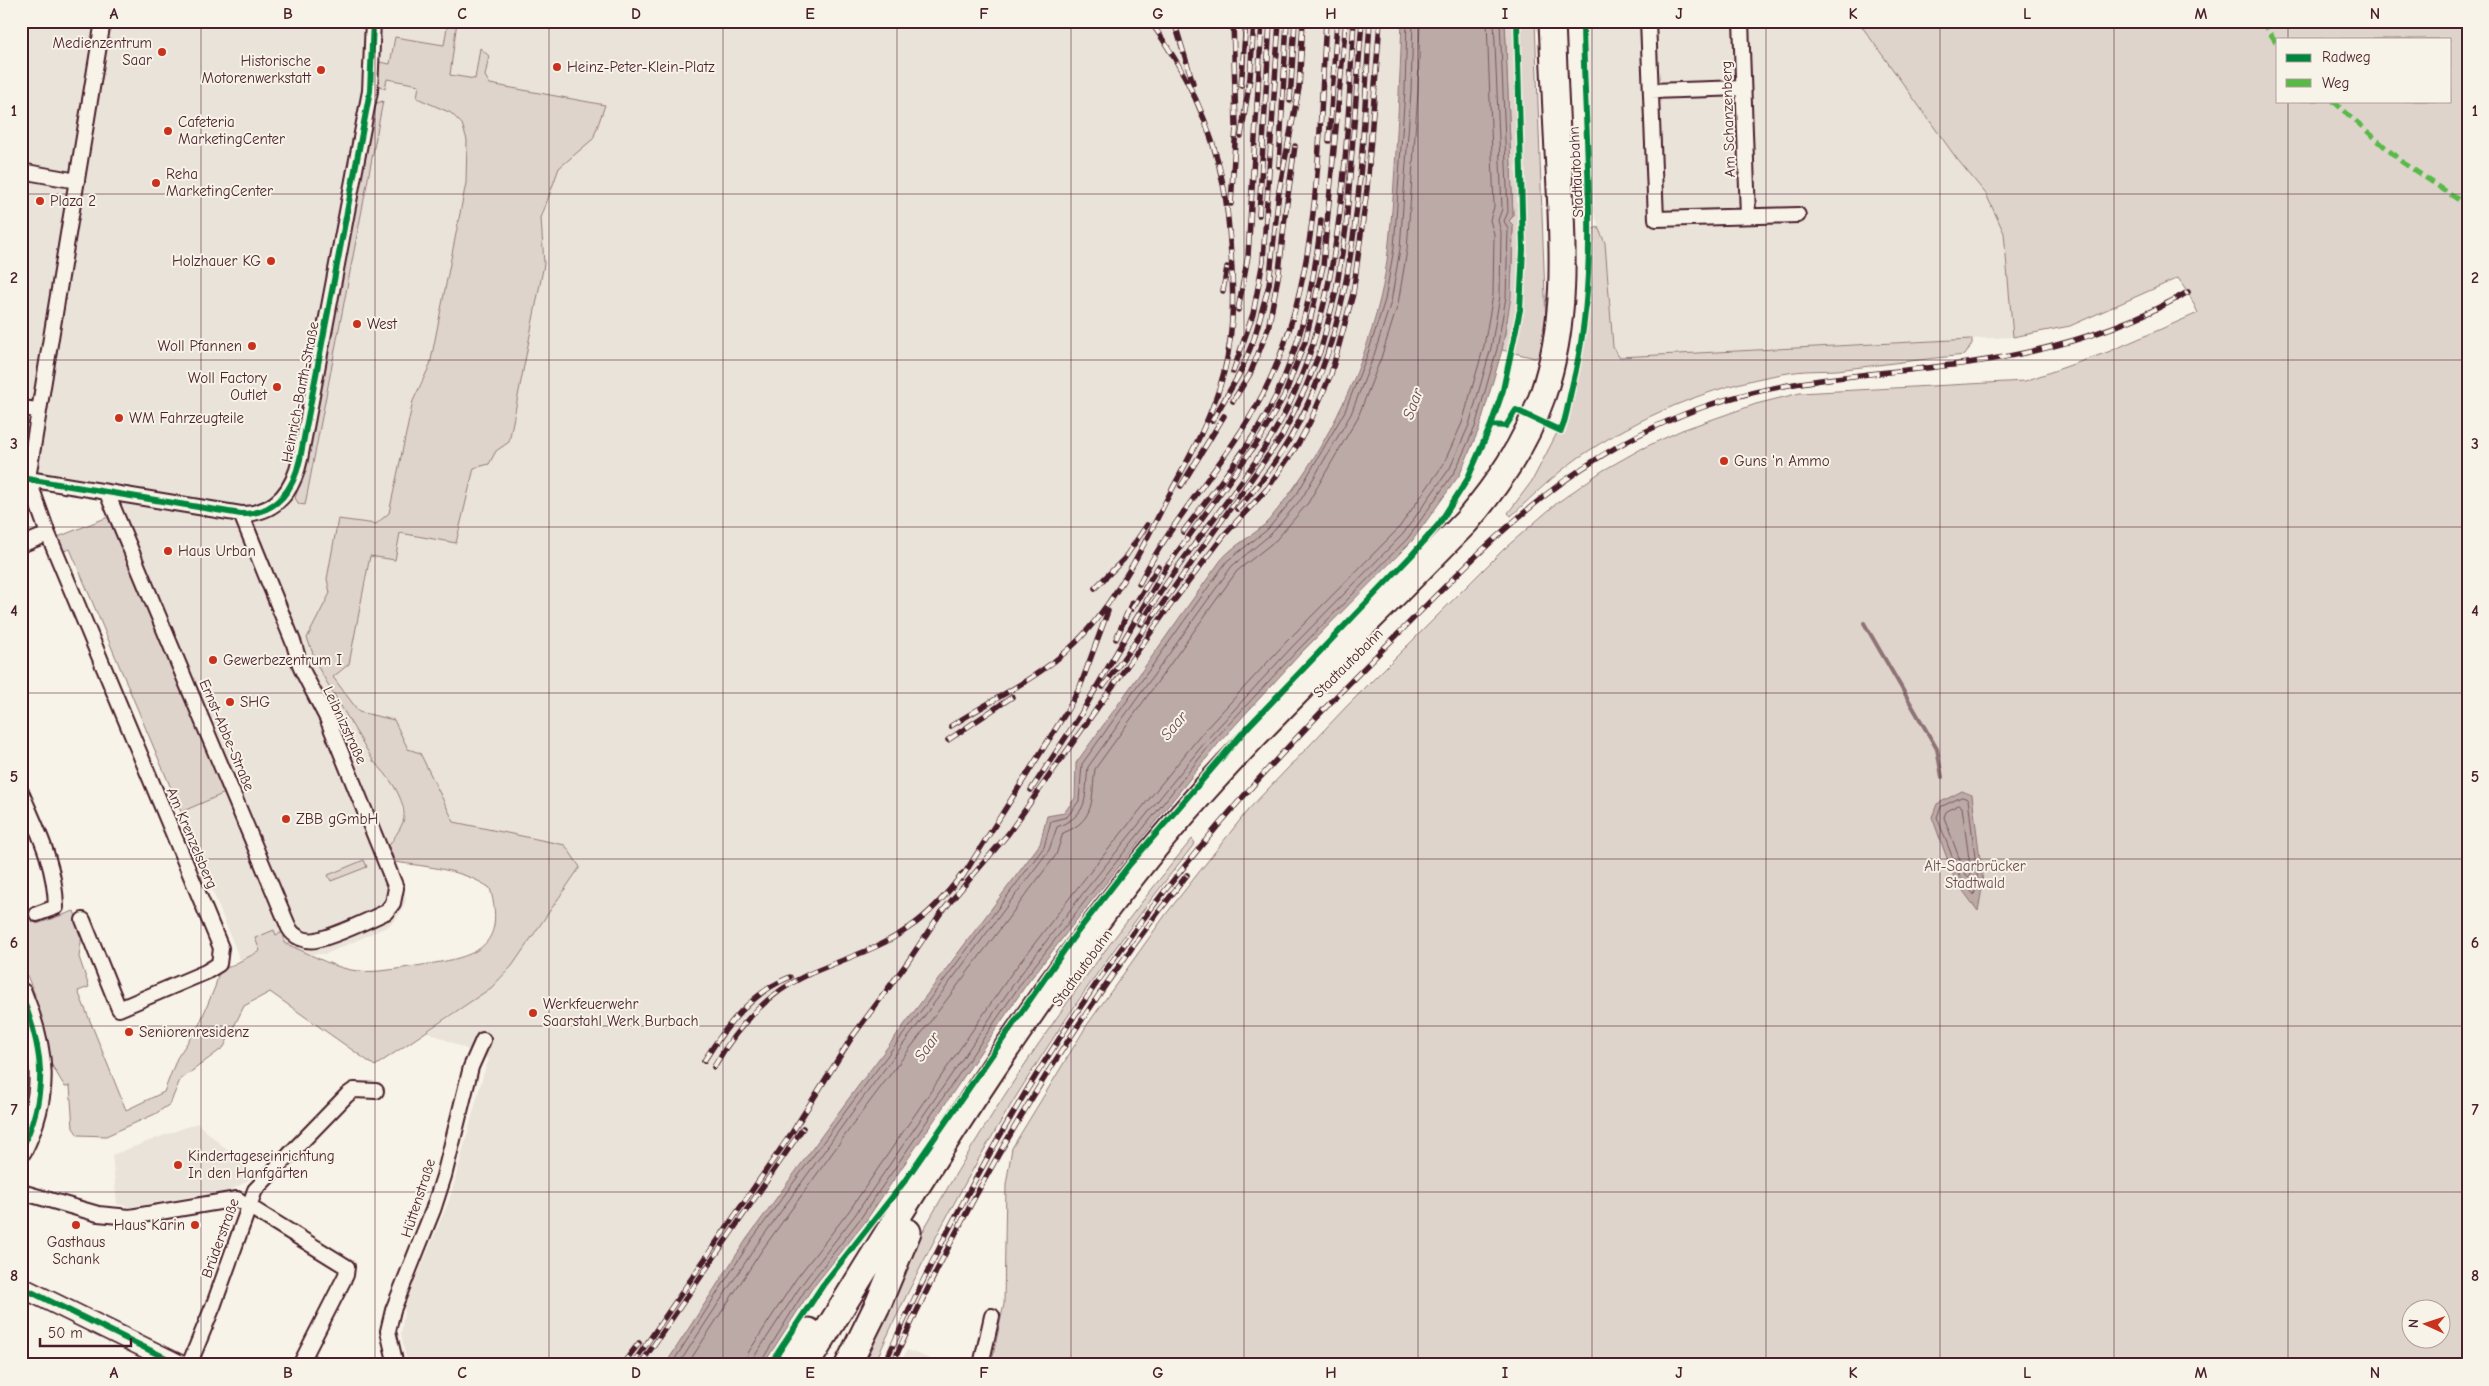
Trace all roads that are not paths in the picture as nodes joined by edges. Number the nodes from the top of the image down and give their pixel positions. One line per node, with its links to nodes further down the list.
1 (104, 21): 10 (street)
2 (373, 21): 17 (street, Heinrich-Barth-Straße)
3 (1552, 21): 30 (highway, Stadtautobahn)
4 (1569, 21): 30 (highway, Stadtautobahn)
5 (1648, 21): 8 (street)
6 (1741, 21): 7 (street, Am Schanzenberg)
7 (1743, 88): 8 (street); 12 (street, Am Schanzenberg)
8 (1651, 91): 12 (street)
9 (21, 171): 10 (street)
10 (77, 181): 14 (street)
11 (1798, 215): 12 (street)
12 (1748, 216)
13 (21, 408): 14 (street)
14 (38, 410): 15 (street)
15 (25, 478): 16 (street, Heinrich-Barth-Straße); 18 (street, Am Krenzelsberg)
16 (107, 493): 17 (street, Heinrich-Barth-Straße); 23 (street, Ernst-Abbe-Straße)
17 (242, 514): 23 (street, Leibnizstraße)
18 (48, 534): 19 (street); 22 (street, Am Krenzelsberg)
19 (21, 545)
20 (21, 792): 21 (street)
21 (37, 914)
22 (83, 920)
23 (350, 927)
24 (21, 994): 27 (main road)
25 (483, 1040): 36 (street, Hüttenstraße)
26 (376, 1091): 29 (street, Brüderstraße)
27 (21, 1150)
28 (25, 1193): 29 (street)
29 (249, 1205): 34 (street, Brüderstraße); 35 (street)
30 (900, 1227): 37 (highway); 38 (highway); 39 (highway); 40 (highway)
31 (21, 1287): 33 (main road)
32 (992, 1316): 41 (street)
33 (180, 1365)
34 (189, 1365)
35 (300, 1365)
36 (396, 1365)
37 (786, 1365)
38 (806, 1365)
39 (825, 1365)
40 (848, 1365)
41 (981, 1365)

